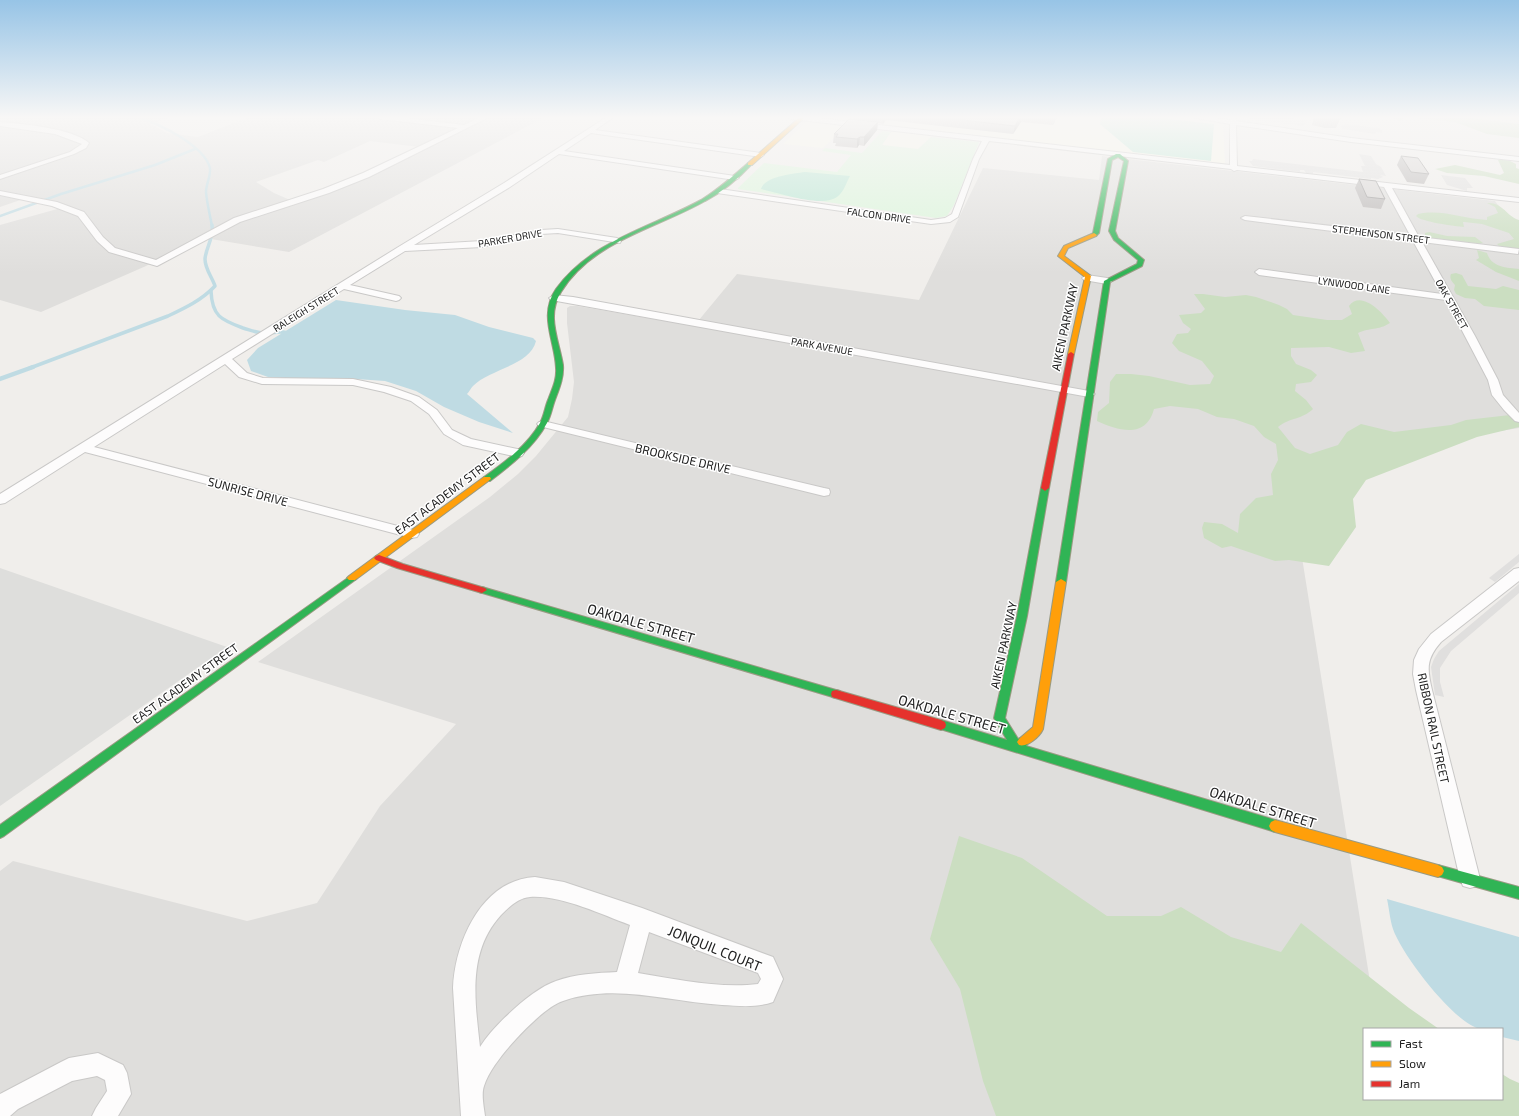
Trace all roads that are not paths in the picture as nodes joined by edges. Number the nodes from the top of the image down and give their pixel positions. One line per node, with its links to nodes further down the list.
1 (24, 169): 10 (street)
2 (378, 169): 14 (street)
3 (531, 169): 21 (street, RALEIGH STREET)
4 (675, 169): 11 (street)
5 (745, 169): 11 (street, EAST ACADEMY STREET)
6 (972, 169): 13 (street, FALCON DRIVE)
7 (1108, 169): 17 (street)
8 (1124, 169): 18 (street)
9 (1234, 169): 12 (street)
10 (0, 177)
11 (735, 178): 13 (street, EAST ACADEMY STREET)
12 (1387, 186): 15 (street); 19 (street, OAK STREET)
13 (720, 191): 20 (street, EAST ACADEMY STREET)
14 (0, 192)
15 (1519, 200)
16 (1245, 218): 19 (street, STEPHENSON STREET)
17 (1096, 232): 18 (street); 24 (street, AIKEN PARKWAY)
18 (1113, 234): 25 (street)
19 (1416, 239): 22 (street, STEPHENSON STREET); 29 (street, OAK STREET)
20 (617, 241): 21 (street, PARKER DRIVE); 28 (street, EAST ACADEMY STREET)
21 (403, 248): 26 (street, RALEIGH STREET)
22 (1518, 252)
23 (1259, 272): 29 (street, LYNWOOD LANE)
24 (1087, 278): 25 (street); 31 (street, AIKEN PARKWAY)
25 (1107, 281): 32 (street)
26 (342, 286): 27 (street); 30 (street, RALEIGH STREET)
27 (396, 298)
28 (554, 298): 31 (street, PARK AVENUE); 34 (street, EAST ACADEMY STREET)
29 (1449, 298): 33 (street, OAK STREET)
30 (226, 359): 35 (street, RALEIGH STREET); 36 (street)
31 (1063, 389): 32 (street, PARK AVENUE); 42 (street, AIKEN PARKWAY)
32 (1089, 394): 42 (street)
33 (1519, 419)
34 (543, 424): 36 (street, EAST ACADEMY STREET); 37 (street, BROOKSIDE DRIVE)
35 (84, 448): 38 (street, RALEIGH STREET); 39 (street, SUNRISE DRIVE)
36 (518, 453): 39 (street, EAST ACADEMY STREET)
37 (824, 492)
38 (0, 500)
39 (412, 534): 40 (street, EAST ACADEMY STREET)
40 (379, 558): 42 (street, OAKDALE STREET); 43 (street, EAST ACADEMY STREET)
41 (1519, 573): 44 (street, RIBBON RAIL STREET)
42 (1017, 747): 44 (street, OAKDALE STREET)
43 (0, 832)
44 (1470, 879): 45 (street, OAKDALE STREET)
45 (1519, 893)
46 (642, 918): 47 (street); 47 (street, JONQUIL COURT); 48 (street, JONQUIL COURT)
47 (625, 982): 48 (street, JONQUIL COURT)
48 (471, 1085): 51 (street, JONQUIL COURT)
49 (0, 1109): 50 (street)
50 (104, 1116)
51 (473, 1116)

